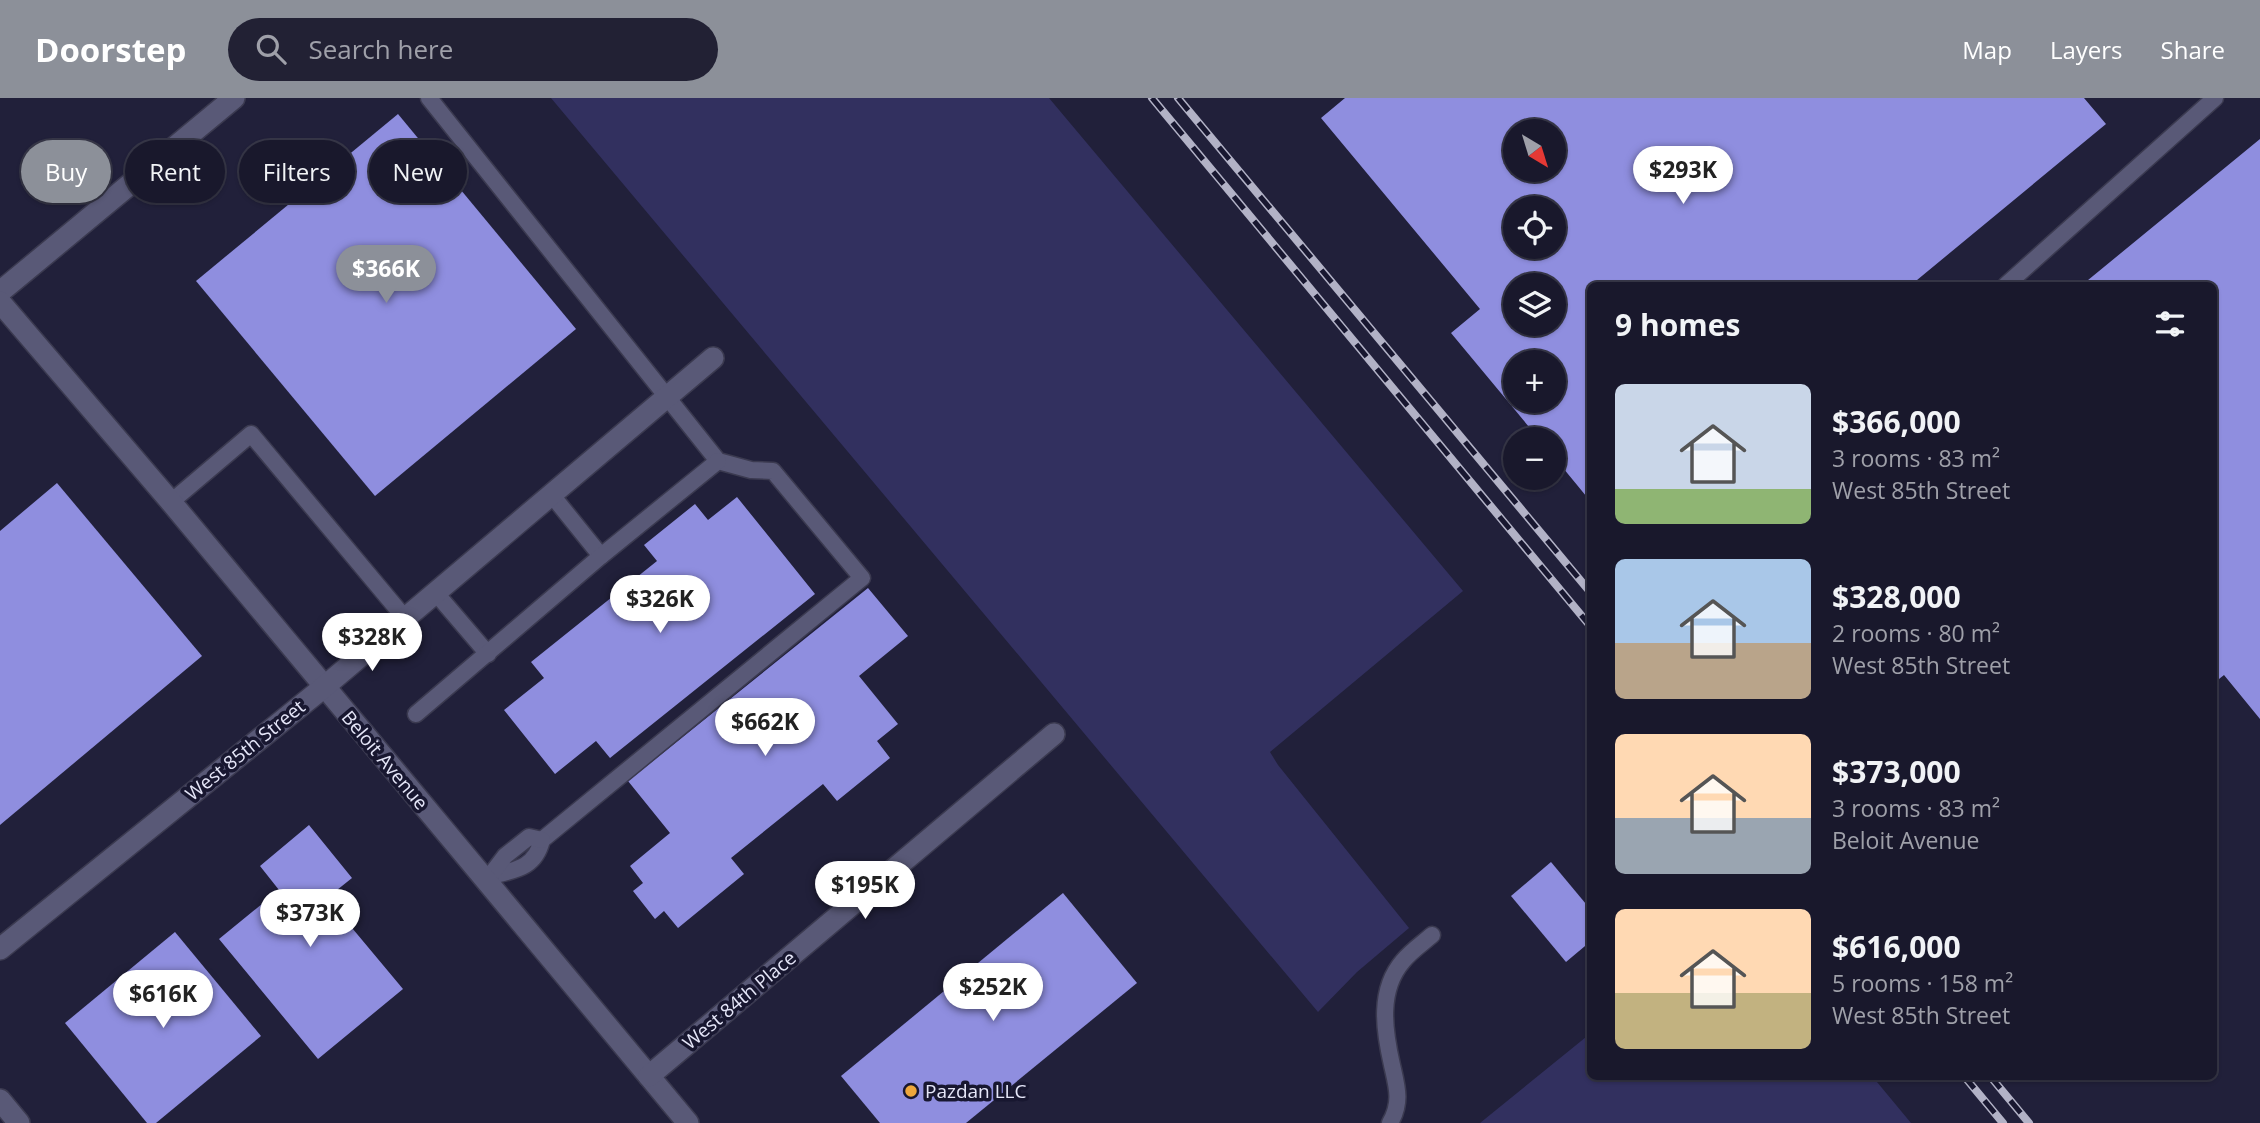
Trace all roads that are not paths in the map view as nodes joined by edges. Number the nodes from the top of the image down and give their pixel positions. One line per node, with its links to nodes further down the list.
1 (234, 98): 5 (street)
2 (429, 98): 7 (lane)
3 (2215, 98): 4 (lane)
4 (2009, 282)
5 (1, 304): 10 (street, Beloit Avenue)
6 (713, 358): 7 (street, West 85th Street)
7 (666, 397): 8 (lane); 9 (street, West 85th Street)
8 (718, 461): 11 (lane); 18 (lane)
9 (551, 494): 11 (lane); 12 (street, West 85th Street)
10 (171, 502): 13 (lane); 15 (street, Beloit Avenue)
11 (601, 556): 14 (lane)
12 (435, 592): 13 (street, West 85th Street); 14 (lane)
13 (404, 617): 15 (street, West 85th Street)
14 (488, 654): 16 (lane)
15 (324, 687): 18 (street, Beloit Avenue); 20 (street, West 85th Street)
16 (416, 713)
17 (1054, 734): 21 (street, West 84th Place)
18 (488, 878): 21 (street, Beloit Avenue)
19 (1432, 935): 25 (lane)
20 (0, 949)
21 (649, 1076): 24 (street, Beloit Avenue)
22 (0, 1100): 23 (street)
23 (19, 1123)
24 (688, 1123)
25 (1390, 1123)

